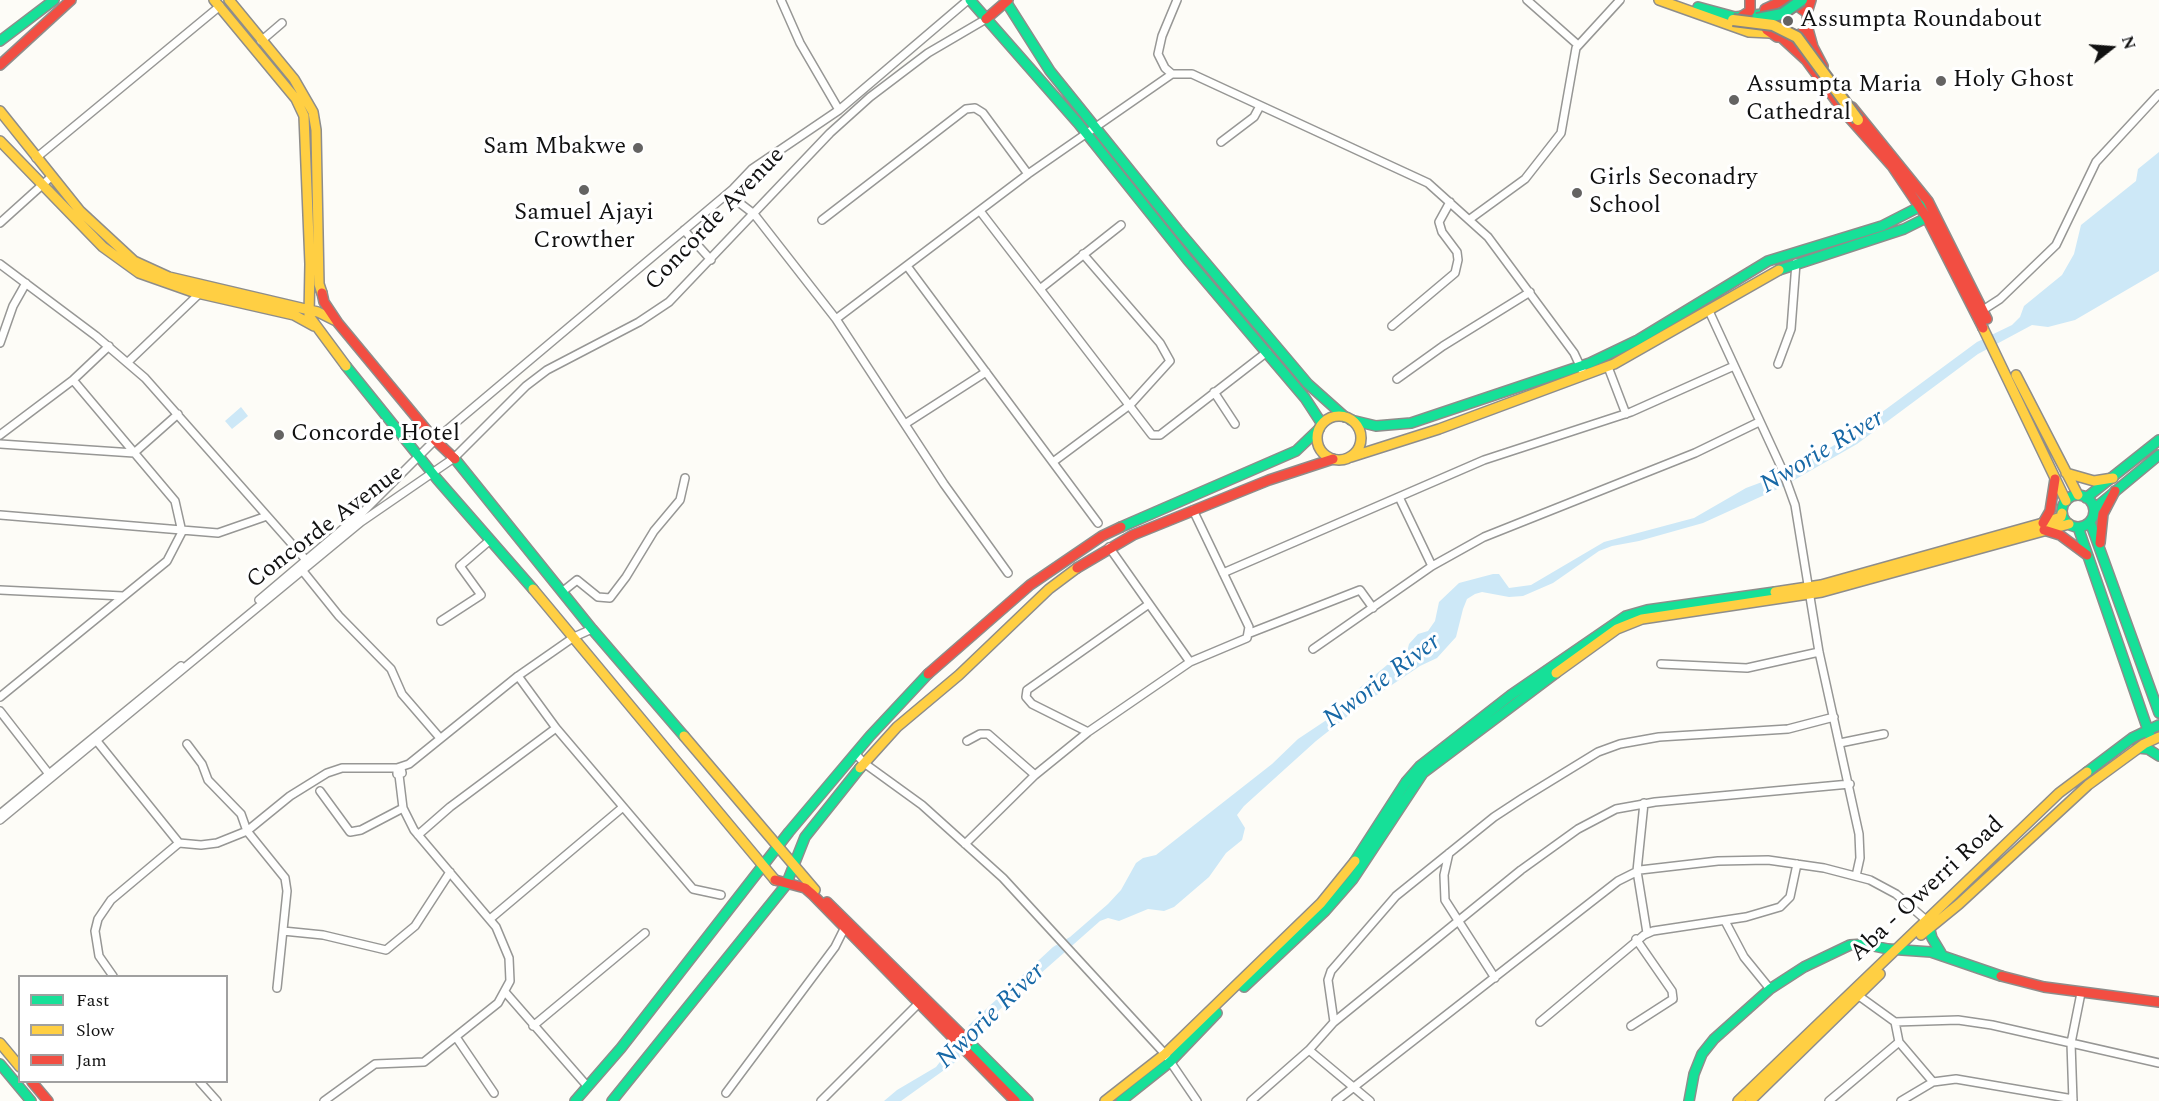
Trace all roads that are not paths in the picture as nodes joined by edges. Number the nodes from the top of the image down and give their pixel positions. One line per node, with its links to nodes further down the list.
1 (54, 0): 25 (main road)
2 (71, 0): 28 (main road)
3 (781, 0): 33 (street)
4 (969, 0): 19 (main road); 33 (street, Concorde Avenue)
5 (1007, 0): 19 (main road, Concorde Avenue); 35 (main road)
6 (1177, 0): 29 (street)
7 (1527, 0): 27 (street)
8 (1620, 0): 27 (street)
9 (1659, 0): 23 (main road)
10 (1675, 0): 16 (main road)
11 (1750, 0): 20 (main road)
12 (1785, 0): 17 (main road); 18 (main road)
13 (1802, 0): 20 (main road, bridge)
14 (1811, 0): 18 (main road)
15 (221, 2): 26 (main road); 31 (main road); 39 (street)
16 (1692, 6): 20 (main road); 20 (main road)
17 (1763, 8): 20 (main road); 23 (main road)
18 (1807, 13): 22 (main road)
19 (986, 19): 35 (main road); 46 (street, Concorde Avenue)
20 (1735, 19): 38 (main road, bridge)
21 (282, 23): 26 (street)
22 (1808, 29): 24 (main road); 38 (main road)
23 (1770, 33): 24 (main road)
24 (1782, 38): 44 (main road)
25 (0, 41)
26 (261, 41): 31 (main road)
27 (1578, 45): 48 (street)
28 (0, 65)
29 (1172, 74): 32 (street); 35 (street)
30 (2159, 94): 64 (street)
31 (305, 106): 62 (main road); 66 (main road)
32 (1260, 106): 37 (street); 43 (street)
33 (839, 110): 42 (street, Concorde Avenue)
34 (0, 111): 39 (main road)
35 (1091, 131): 40 (street); 71 (main road); 84 (main road)
36 (0, 141): 41 (main road)
37 (1221, 142)
38 (1891, 152): 44 (main road)
39 (36, 158): 41 (main road)
40 (1028, 174): 45 (street); 49 (street)
41 (46, 180): 50 (street); 61 (main road); 62 (main road)
42 (733, 189): 46 (street); 52 (street, Concorde Avenue)
43 (1450, 201): 48 (street); 68 (street)
44 (1924, 204): 47 (main road); 54 (main road)
45 (980, 211): 57 (street); 59 (street)
46 (754, 214): 55 (street, Concorde Avenue); 65 (street)
47 (1931, 216): 54 (main road); 64 (main road)
48 (1470, 219): 60 (street)
49 (822, 220)
50 (0, 223)
51 (1121, 225): 53 (street)
52 (684, 230): 55 (street); 91 (street, Concorde Avenue)
53 (1083, 254): 59 (street); 81 (street)
54 (1802, 258): 63 (main road); 73 (street); 77 (main road)
55 (711, 260): 97 (street, Concorde Avenue)
56 (0, 264): 58 (street)
57 (907, 266): 65 (street); 76 (street)
58 (26, 284): 69 (street); 70 (street)
59 (1040, 289): 81 (street)
60 (1530, 292): 77 (street); 78 (street)
61 (199, 294): 67 (main road); 72 (street)
62 (309, 309): 66 (main road); 67 (main road)
63 (1709, 311): 74 (street); 75 (main road)
64 (1983, 316): 101 (main road)
65 (836, 319): 86 (street)
66 (338, 323): 91 (main road)
67 (315, 327): 95 (main road)
68 (1392, 327)
69 (0, 343)
70 (109, 346): 72 (street); 79 (street)
71 (1267, 352): 80 (street); 88 (main road)
72 (128, 362): 82 (street)
73 (1778, 364)
74 (1734, 366): 83 (street); 85 (street)
75 (1608, 367): 77 (main road); 83 (street)
76 (986, 372): 86 (street); 99 (street)
77 (1582, 372): 84 (main road); 96 (main road)
78 (1397, 379)
79 (73, 380): 89 (street); 93 (street)
80 (1214, 392): 81 (street); 87 (street)
81 (1131, 404): 99 (street)
82 (178, 414): 93 (street); 112 (street)
83 (1626, 414): 106 (street)
84 (1348, 418): 88 (main road); 96 (main road)
85 (1759, 422): 123 (street); 128 (street)
86 (905, 424): 125 (street)
87 (1235, 424)
88 (1321, 426): 98 (main road); 160 (main road)
89 (0, 435)
90 (2159, 440): 103 (main road)
91 (435, 441): 95 (street, Concorde Avenue); 97 (main road)
92 (0, 444): 93 (street)
93 (134, 453): 117 (street)
94 (2159, 455): 104 (main road)
95 (420, 456): 100 (main road); 122 (street, Concorde Avenue)
96 (1351, 457): 98 (main road)
97 (454, 458): 100 (street, Concorde Avenue); 129 (main road)
98 (1333, 459): 109 (main road)
99 (1053, 462): 114 (street)
100 (433, 474): 118 (main road); 124 (street, Concorde Avenue)
101 (2061, 475): 103 (main road); 105 (main road); 107 (main road); 115 (main road)
102 (685, 478): 129 (street)
103 (2113, 478): 105 (main road)
104 (2115, 491): 108 (main road); 120 (main road)
105 (2082, 496): 107 (main road); 108 (main road)
106 (1399, 497): 123 (street); 126 (street)
107 (2066, 501): 110 (main road)
108 (2094, 509): 113 (main road)
109 (1193, 510): 119 (main road); 126 (street)
110 (2062, 513): 115 (main road); 116 (main road)
111 (0, 515): 117 (street)
112 (267, 516): 117 (street); 122 (street)
113 (2090, 522): 116 (main road); 120 (main road)
114 (1098, 523)
115 (2044, 526): 116 (main road); 121 (main road); 128 (main road)
116 (2074, 526): 121 (main road)
117 (182, 531): 130 (street)
118 (489, 541): 135 (street); 138 (main road)
119 (1109, 547): 133 (street); 162 (main road)
120 (2099, 547): 131 (main road)
121 (2088, 555): 132 (main road)
122 (306, 560): 164 (street, Concorde Avenue)
123 (1432, 566): 134 (street)
124 (302, 570): 154 (street); 155 (street, Concorde Avenue)
125 (1008, 573)
126 (1223, 573): 137 (street)
127 (0, 591): 130 (street)
128 (1808, 591): 140 (street); 219 (main road)
129 (562, 592): 136 (main road)
130 (123, 596): 144 (street)
131 (2116, 598): 132 (main road); 146 (main road)
132 (2103, 603): 147 (main road)
133 (1149, 604): 141 (street); 151 (street)
134 (1373, 608): 137 (street); 139 (street)
135 (441, 621)
136 (592, 629): 138 (street); 177 (main road)
137 (1250, 633): 141 (street)
138 (574, 637): 143 (street); 180 (main road)
139 (1313, 649)
140 (1819, 652): 142 (street); 148 (street)
141 (1190, 662): 151 (street)
142 (1661, 664)
143 (518, 676): 150 (street); 154 (street)
144 (0, 697)
145 (0, 711): 164 (street)
146 (2159, 712)
147 (2142, 715): 153 (main road); 158 (main road)
148 (1834, 717): 157 (street); 178 (street)
149 (2159, 725): 153 (main road, Aba - Owerri Road)
150 (556, 728): 169 (street); 174 (street)
151 (1088, 732): 165 (street)
152 (1884, 734): 157 (street)
153 (2153, 736): 158 (main road, Aba - Owerri Road); 161 (main road)
154 (440, 738): 163 (street)
155 (96, 740): 172 (street, Concorde Avenue); 175 (street)
156 (968, 741): 165 (street)
157 (1840, 743): 166 (street)
158 (2135, 743): 161 (main road); 190 (main road, Aba - Owerri Road)
159 (187, 744): 173 (street)
160 (855, 753): 162 (street); 177 (main road)
161 (2159, 756)
162 (864, 763): 176 (street); 181 (main road)
163 (399, 771): 170 (street); 173 (street)
164 (48, 774): 171 (street, Concorde Avenue)
165 (1035, 775): 176 (street)
166 (1850, 784): 168 (street); 184 (street)
167 (320, 792): 170 (street)
168 (1644, 803): 182 (street); 189 (street)
169 (623, 807): 186 (street); 187 (street)
170 (403, 808): 174 (street)
171 (0, 814)
172 (0, 820)
173 (247, 831): 175 (street); 192 (street)
174 (418, 835): 183 (street)
175 (179, 843): 198 (street)
176 (965, 844): 219 (street)
177 (778, 848): 180 (main road); 181 (main road)
178 (1449, 852): 189 (street); 207 (street)
179 (1797, 864): 182 (street); 184 (street); 188 (street)
180 (763, 867): 185 (main road); 226 (main road)
181 (794, 867): 185 (main road); 212 (main road)
182 (1637, 871): 194 (street); 199 (street)
183 (450, 872): 187 (street); 192 (street)
184 (1856, 876): 190 (street)
185 (786, 885): 191 (main road); 236 (main road)
186 (720, 895)
187 (490, 919): 202 (street)
188 (1725, 921): 194 (street); 201 (street)
189 (1456, 922): 199 (street); 207 (street)
190 (1928, 924): 196 (main road, Aba - Owerri Road); 197 (main road)
191 (844, 929): 206 (main road); 229 (street)
192 (283, 931): 200 (street)
193 (645, 933): 210 (street)
194 (1647, 933): 195 (street)
195 (1636, 939): 208 (street); 211 (street)
196 (1900, 949): 197 (main road); 201 (main road); 204 (main road, Aba - Owerri Road); 247 (main road, Aba - Owerri Road)
197 (1941, 954): 203 (main road)
198 (112, 975)
199 (1495, 978): 227 (street)
200 (277, 988)
201 (1770, 989): 246 (main road)
202 (506, 993): 210 (street); 213 (street)
203 (2081, 993): 205 (main road); 215 (street)
204 (1859, 996): 209 (street); 248 (main road, Aba - Owerri Road)
205 (2159, 1002)
206 (918, 1004): 212 (main road); 237 (street)
207 (1334, 1022): 218 (street)
208 (1540, 1022)
209 (1895, 1022): 214 (street); 215 (street)
210 (533, 1026): 226 (street)
211 (1631, 1026)
212 (957, 1036): 217 (main road)
213 (456, 1037): 228 (street); 234 (street)
214 (1899, 1042): 223 (street); 249 (street)
215 (2071, 1043): 220 (street); 230 (street)
216 (0, 1044): 222 (main road)
217 (966, 1046): 238 (main road); 239 (main road)
218 (1309, 1050): 227 (street); 243 (street)
219 (1167, 1058): 240 (main road); 241 (main road); 242 (street)
220 (2159, 1063)
221 (0, 1064): 231 (main road)
222 (18, 1065)
223 (1933, 1082): 230 (street); 250 (street)
224 (33, 1083): 232 (main road)
225 (201, 1083): 233 (street)
226 (588, 1087): 235 (main road)
227 (1351, 1087): 244 (street); 245 (street)
228 (494, 1093)
229 (726, 1093)
230 (2073, 1100)
231 (31, 1101)
232 (48, 1101)
233 (217, 1101)
234 (324, 1101)
235 (575, 1101)
236 (612, 1101)
237 (821, 1101)
238 (1015, 1101)
239 (1028, 1101)
240 (1105, 1101)
241 (1121, 1101)
242 (1197, 1101)
243 (1251, 1101)
244 (1336, 1101)
245 (1370, 1101)
246 (1689, 1101)
247 (1738, 1101)
248 (1750, 1101)
249 (1829, 1101)
250 (1901, 1101)

